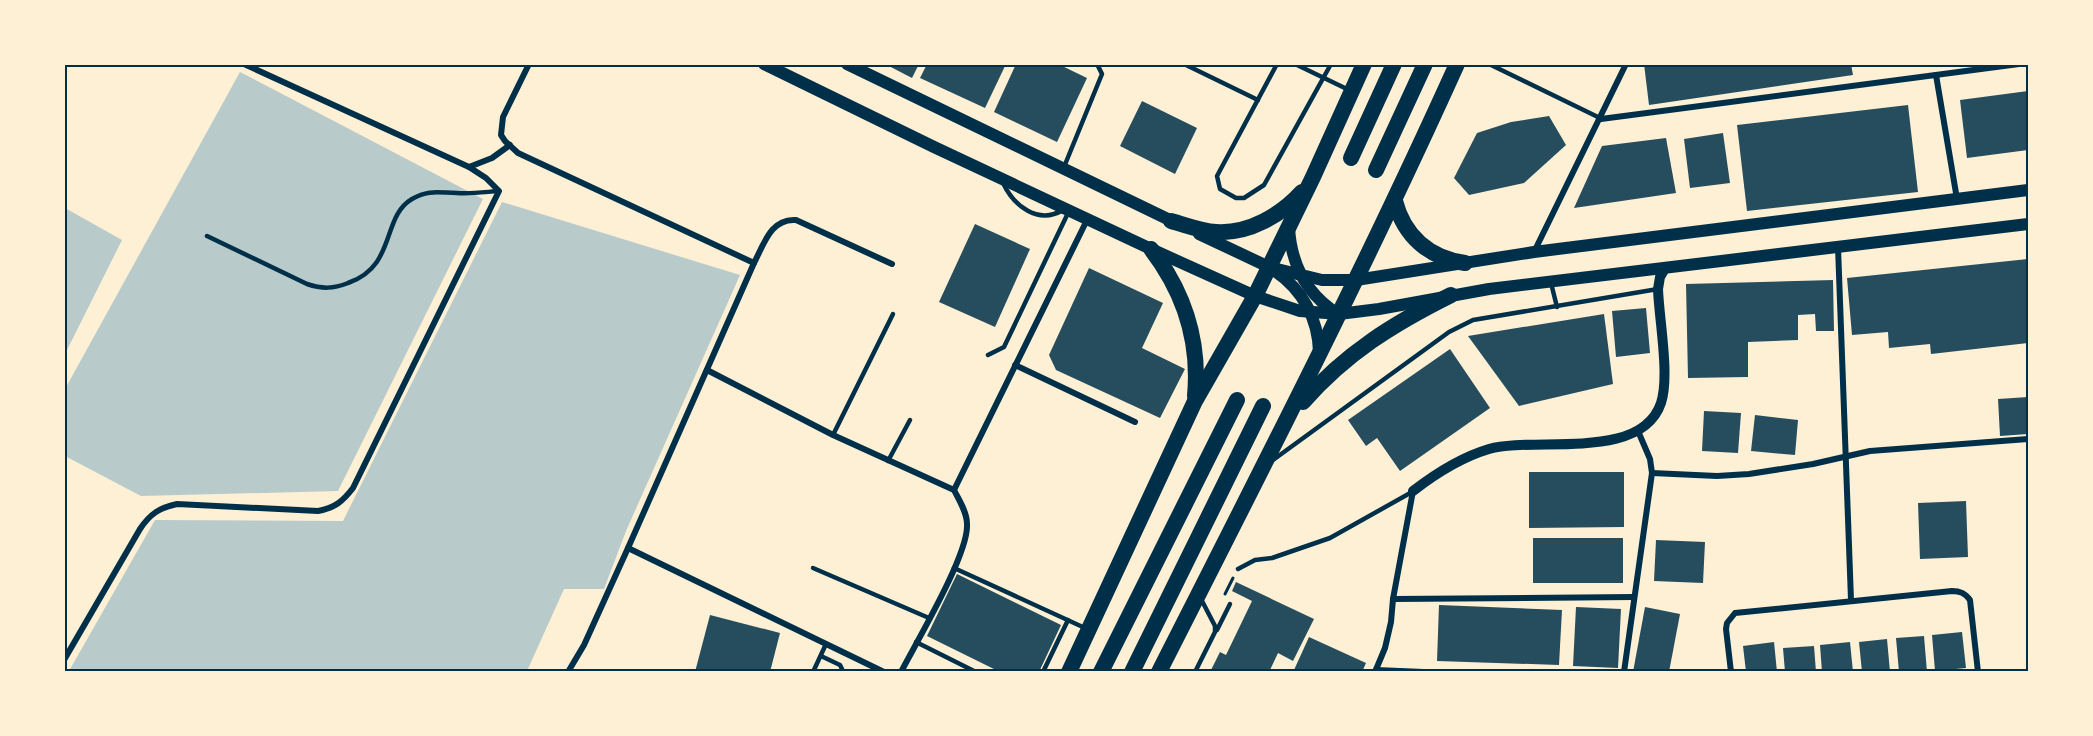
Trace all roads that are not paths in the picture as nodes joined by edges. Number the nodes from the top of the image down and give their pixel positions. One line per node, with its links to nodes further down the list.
1 (244, 64): 25 (street)
2 (529, 64): 23 (street)
3 (764, 64): 29 (main road)
4 (847, 64): 26 (main road)
5 (1097, 64): 26 (lane)
6 (1184, 64): 21 (lane)
7 (1277, 64): 21 (lane)
8 (1295, 64): 19 (lane)
9 (1332, 64): 19 (lane)
10 (1364, 64): 20 (highway)
11 (1394, 64): 24 (highway)
12 (1425, 64): 27 (highway)
13 (1457, 64): 33 (highway)
14 (1489, 64): 22 (lane)
15 (1626, 64): 22 (street)
16 (2019, 64): 17 (street)
17 (1957, 68): 18 (street)
18 (1936, 75): 22 (street); 32 (street)
19 (1325, 79): 20 (lane); 21 (lane)
20 (1352, 91): 28 (highway)
21 (1258, 100)
22 (1601, 119): 42 (street)
23 (510, 146): 25 (street); 43 (street)
24 (1351, 158)
25 (469, 167): 31 (street)
26 (1063, 170): 36 (main road)
27 (1376, 170)
28 (1313, 177): 36 (highway); 38 (highway)
29 (1000, 178): 34 (main road); 34 (lane)
30 (2028, 190): 32 (main road)
31 (499, 191): 39 (lane); 93 (street)
32 (1957, 199): 42 (main road)
33 (1395, 201): 44 (highway); 49 (highway)
34 (1063, 207): 35 (main road); 58 (lane)
35 (1088, 220): 41 (main road); 60 (street)
36 (1171, 221): 46 (main road)
37 (2028, 224): 40 (main road)
38 (1289, 227): 46 (highway); 48 (main road)
39 (207, 236)
40 (1838, 246): 47 (main road); 71 (street)
41 (1151, 249): 53 (main road); 63 (highway)
42 (1534, 252): 44 (main road)
43 (754, 262): 45 (street); 61 (street)
44 (1465, 263): 49 (main road)
45 (892, 264)
46 (1269, 267): 48 (main road); 53 (highway); 55 (main road)
47 (1666, 267): 50 (main road); 51 (street)
48 (1300, 275): 49 (main road); 57 (main road)
49 (1356, 280): 57 (highway)
50 (1551, 281): 52 (main road); 54 (lane)
51 (1658, 289): 54 (lane); 68 (street)
52 (1451, 295): 57 (main road); 67 (highway)
53 (1255, 296): 55 (main road); 63 (highway)
54 (1557, 307): 73 (lane)
55 (1310, 312): 57 (main road); 59 (main road)
56 (893, 314): 69 (lane)
57 (1339, 314): 59 (highway)
58 (988, 355)
59 (1319, 356): 67 (highway)
60 (1015, 365): 66 (street); 75 (street)
61 (707, 370): 69 (street); 77 (street)
62 (1237, 400): 103 (highway)
63 (1195, 401): 88 (highway)
64 (1263, 406): 104 (highway)
65 (910, 420): 72 (lane)
66 (1135, 422)
67 (1284, 426): 73 (highway)
68 (1638, 431): 74 (street); 76 (street)
69 (833, 435): 72 (street)
70 (2028, 439): 71 (street)
71 (1845, 456): 74 (street); 84 (street)
72 (888, 461): 75 (street)
73 (1263, 467): 81 (highway)
74 (1652, 473): 82 (street)
75 (954, 490): 79 (street)
76 (1413, 491): 80 (lane); 83 (street)
77 (628, 548): 91 (street); 95 (street)
78 (813, 568): 86 (lane)
79 (954, 568): 86 (street); 87 (lane)
80 (1238, 569)
81 (1199, 594): 89 (lane); 105 (highway)
82 (1634, 597): 83 (street); 108 (street)
83 (1393, 599): 94 (street)
84 (1851, 600): 109 (street); 110 (street)
85 (1230, 604): 89 (lane)
86 (929, 618): 90 (street)
87 (1068, 620): 88 (lane); 101 (lane)
88 (1088, 629): 102 (highway)
89 (1215, 632): 106 (lane)
90 (916, 642): 99 (street); 100 (lane)
91 (826, 644): 92 (lane); 98 (street)
92 (821, 656): 96 (lane); 97 (lane)
93 (64, 660)
94 (1376, 671): 107 (street)
95 (568, 672)
96 (813, 672)
97 (841, 672)
98 (884, 672)
99 (901, 672)
100 (976, 672)
101 (1043, 672)
102 (1069, 672)
103 (1101, 672)
104 (1132, 672)
105 (1159, 672)
106 (1195, 672)
107 (1424, 672)
108 (1624, 672)
109 (1731, 672)
110 (1978, 672)

